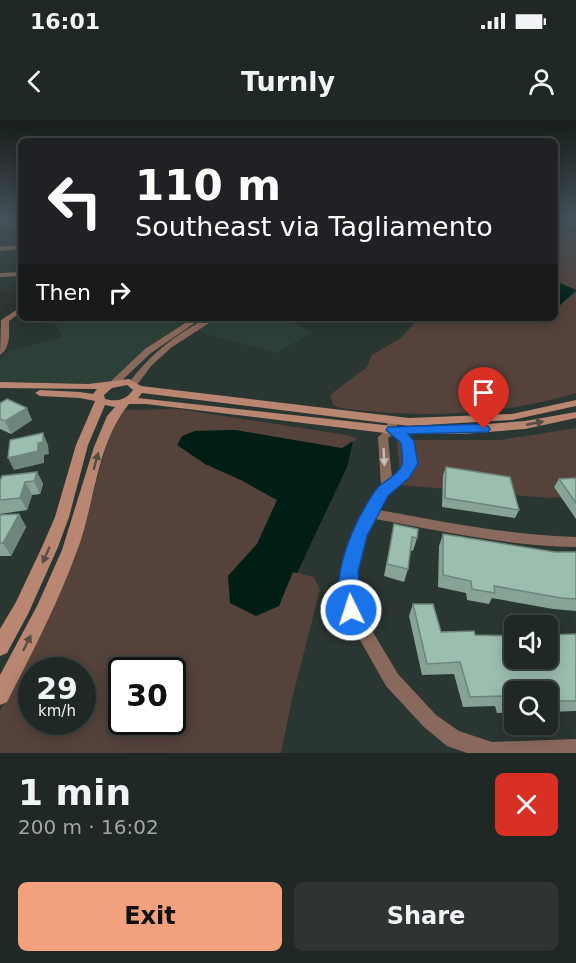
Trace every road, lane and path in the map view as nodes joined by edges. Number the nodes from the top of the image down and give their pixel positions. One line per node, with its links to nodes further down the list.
1 (18, 274): 2 (street)
2 (0, 275)
3 (18, 311): 7 (street)
4 (198, 321): 6 (street)
5 (199, 321): 8 (street)
6 (150, 350): 8 (street); 9 (street)
7 (0, 352)
8 (162, 352): 11 (street)
9 (112, 384): 10 (street); 11 (street); 13 (street)
10 (0, 385)
11 (136, 386): 14 (street); 17 (street)
12 (0, 393): 13 (street)
13 (100, 400): 14 (street); 21 (street)
14 (127, 401): 17 (street); 20 (street, one-way to 14)
15 (576, 403): 17 (street)
16 (576, 416): 17 (street, one-way to 16)
17 (392, 425): 18 (street, one-way to 18); 18 (street)
18 (387, 487): 19 (street)
19 (371, 513): 22 (street); 25 (street)
20 (81, 515): 21 (street); 24 (street, one-way to 20)
21 (62, 517): 23 (street, one-way to 23)
22 (576, 542)
23 (0, 647)
24 (0, 695)
25 (576, 748)

